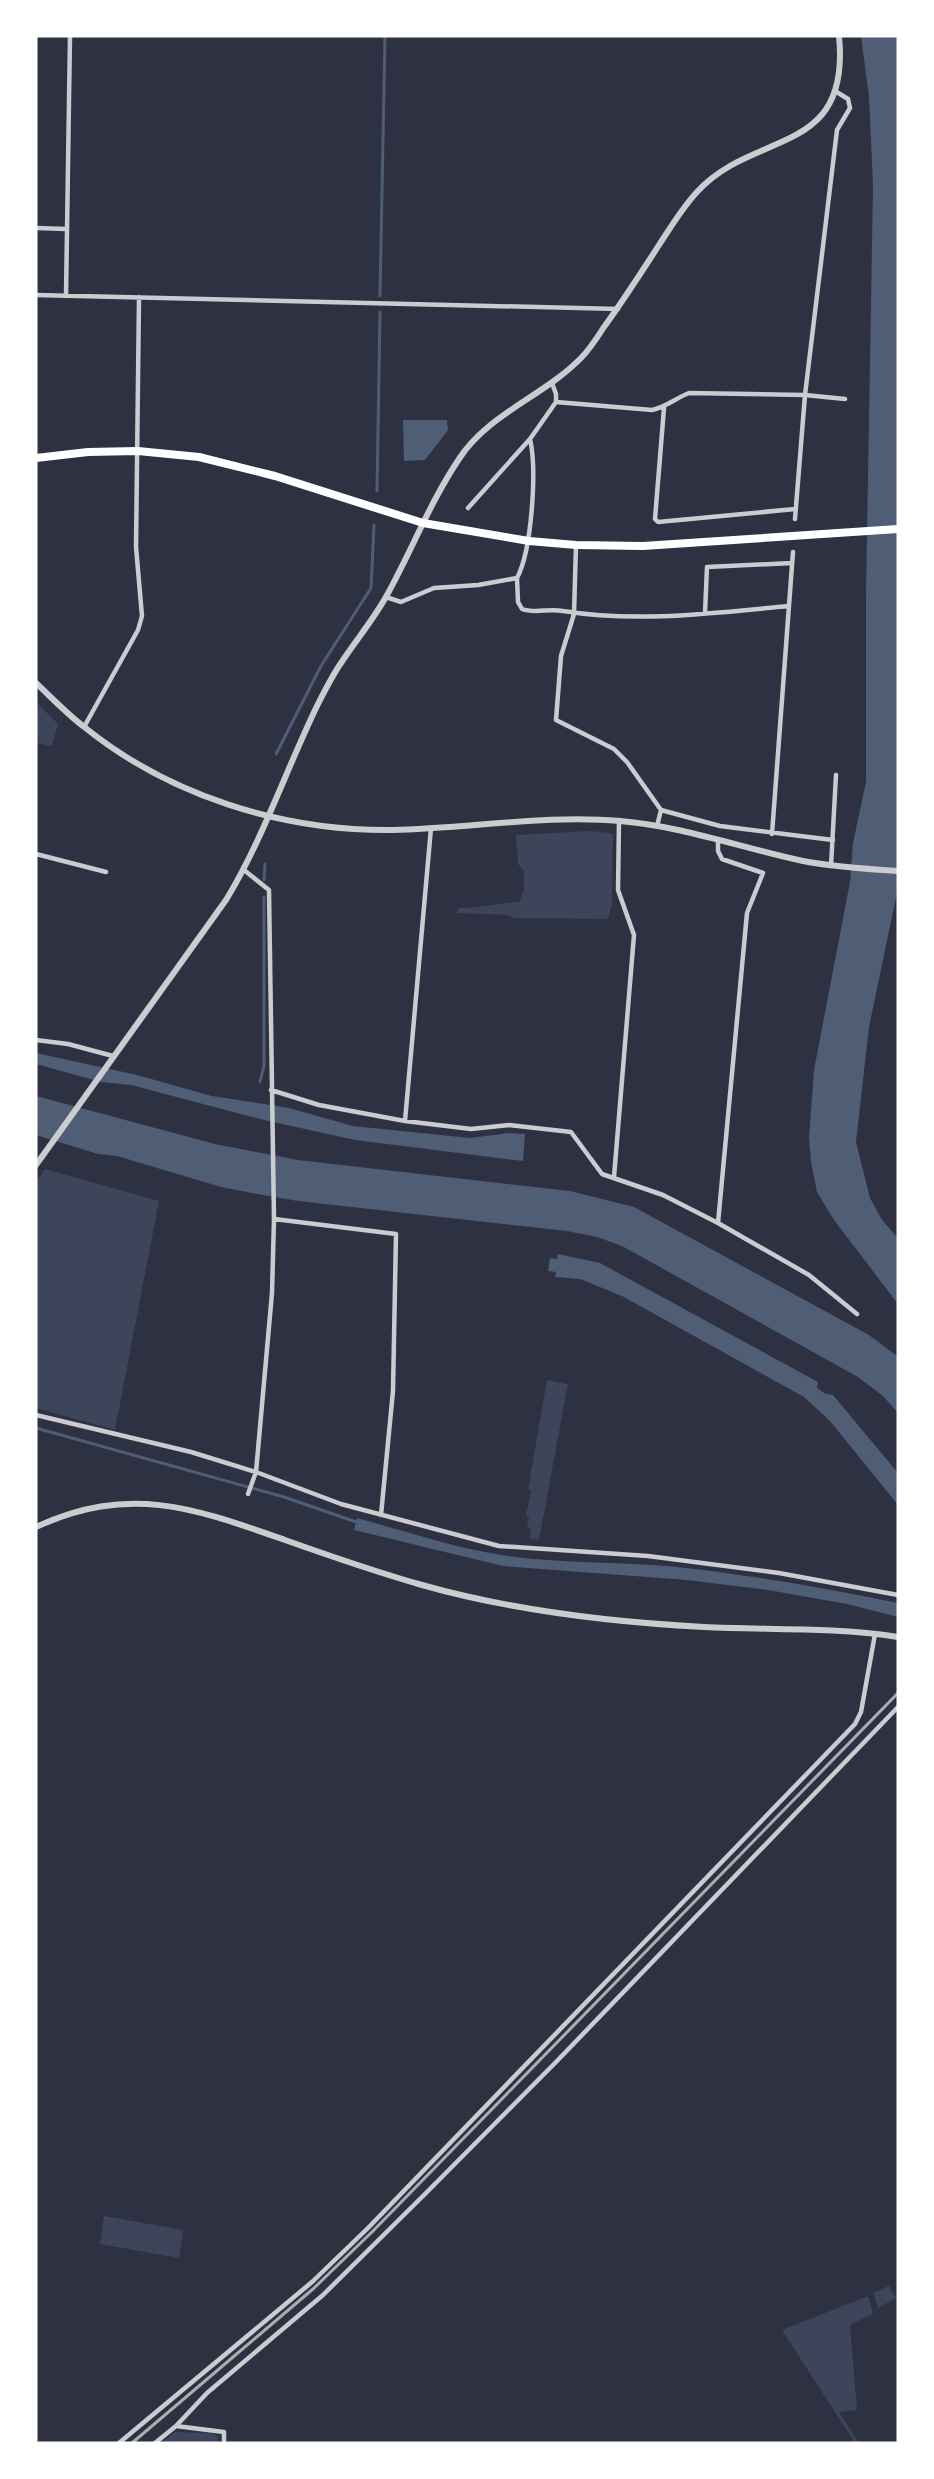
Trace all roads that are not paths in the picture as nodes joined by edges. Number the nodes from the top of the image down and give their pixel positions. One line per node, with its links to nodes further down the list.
1 (70, 36): 5 (street)
2 (839, 36): 3 (street)
3 (835, 91): 9 (street); 11 (street)
4 (36, 228): 5 (street)
5 (66, 229): 7 (street)
6 (36, 295): 7 (street)
7 (66, 296): 8 (street)
8 (139, 297): 9 (street); 16 (street)
9 (618, 309): 10 (street)
10 (552, 383): 13 (street); 21 (street)
11 (805, 395): 12 (street); 14 (street); 19 (street)
12 (845, 399)
13 (556, 402): 14 (street); 15 (street)
14 (664, 408): 19 (street)
15 (530, 439): 18 (street); 23 (street)
16 (138, 451): 17 (main road); 21 (main road); 33 (street)
17 (36, 458)
18 (468, 508)
19 (795, 509): 20 (street)
20 (795, 519)
21 (423, 523): 23 (main road); 28 (street)
22 (898, 529): 24 (main road)
23 (529, 541): 24 (main road); 27 (street)
24 (576, 545): 31 (street)
25 (793, 552): 26 (street)
26 (792, 563): 29 (street); 30 (street)
27 (517, 578): 28 (street); 31 (street)
28 (386, 597): 36 (street)
29 (789, 606): 30 (street); 40 (street)
30 (705, 613): 31 (street)
31 (574, 614): 35 (street)
32 (36, 683): 33 (street)
33 (84, 727): 36 (street)
34 (836, 775): 42 (street)
35 (661, 810): 38 (street); 40 (street)
36 (266, 817): 39 (street); 45 (street)
37 (619, 820): 38 (street); 39 (street); 53 (street)
38 (657, 826): 41 (street)
39 (430, 828): 51 (street)
40 (772, 834): 42 (street)
41 (718, 840): 44 (street); 55 (street)
42 (833, 840): 44 (street)
43 (36, 854): 46 (street)
44 (831, 866): 47 (street)
45 (244, 870): 49 (street); 50 (street)
46 (106, 872)
47 (898, 872)
48 (36, 1040): 49 (street)
49 (111, 1058): 52 (street)
50 (271, 1092): 51 (street); 54 (street)
51 (405, 1121): 53 (street)
52 (37, 1161)
53 (614, 1177): 55 (street)
54 (274, 1219): 58 (street); 60 (street)
55 (718, 1223): 56 (street)
56 (857, 1314)
57 (36, 1415): 58 (street)
58 (255, 1474): 59 (street); 60 (street)
59 (248, 1494)
60 (381, 1515): 62 (street)
61 (36, 1527): 63 (street)
62 (898, 1595)
63 (875, 1634): 64 (street); 67 (street)
64 (898, 1637)
65 (898, 1707): 66 (street)
66 (176, 2426): 68 (street); 69 (street)
67 (119, 2443)
68 (155, 2443)
69 (224, 2443)

